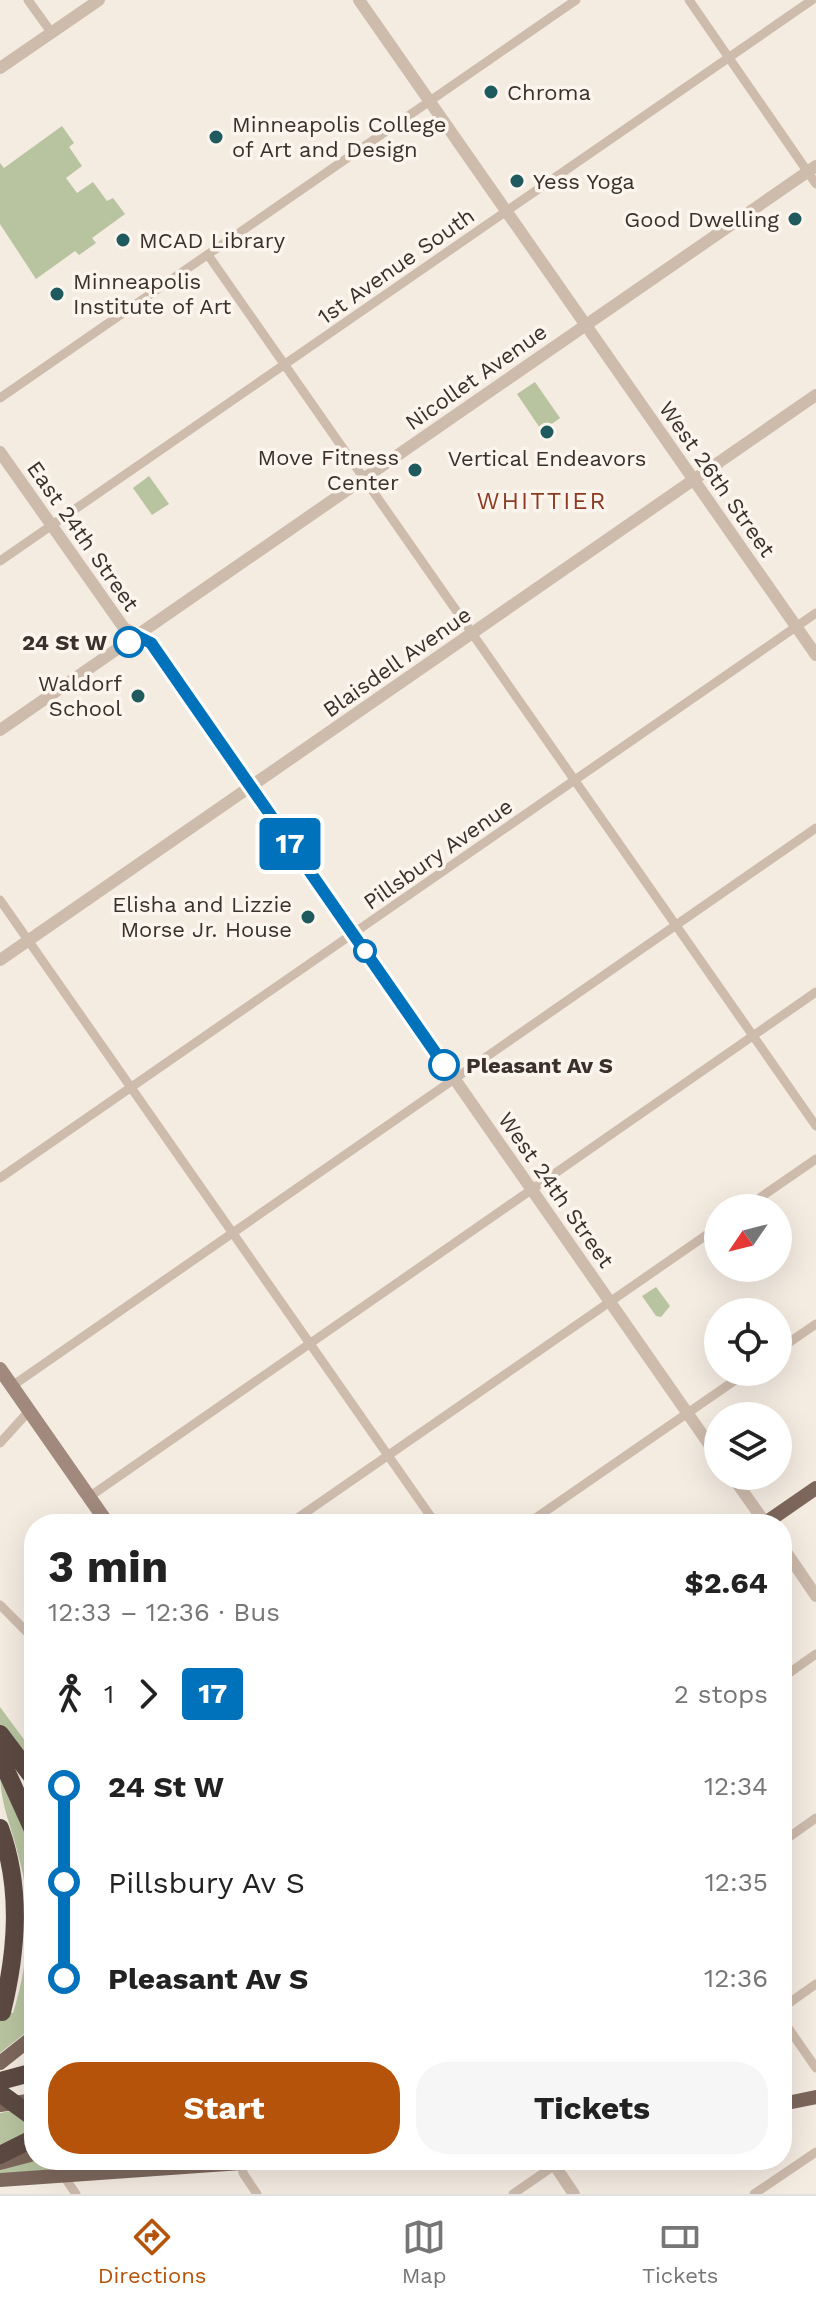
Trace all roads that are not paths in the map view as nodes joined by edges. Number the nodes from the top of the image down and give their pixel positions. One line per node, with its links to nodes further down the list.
1 (28, 0): 7 (street)
2 (99, 0): 7 (street)
3 (359, 0): 10 (street, West 26th Street)
4 (576, 0): 10 (street)
5 (689, 0): 8 (street)
6 (812, 0): 8 (street, 1st Avenue South)
7 (51, 32): 9 (street)
8 (728, 57): 11 (street); 13 (street, 1st Avenue South)
9 (0, 68)
10 (429, 101): 13 (street, West 26th Street); 14 (street)
11 (812, 169): 12 (street); 15 (street, Nicollet Avenue)
12 (816, 184)
13 (506, 211): 15 (street, West 26th Street); 16 (street, 1st Avenue South)
14 (208, 255): 16 (street); 18 (street)
15 (586, 325): 20 (street, Nicollet Avenue); 21 (street, West 26th Street)
16 (285, 365): 20 (street); 22 (street, 1st Avenue South)
17 (816, 395): 21 (street, Blaisdell Avenue)
18 (0, 398)
19 (0, 452): 22 (street, East 24th Street)
20 (364, 478): 26 (street); 27 (street, Nicollet Avenue)
21 (694, 480): 25 (street, West 26th Street); 26 (street, Blaisdell Avenue)
22 (51, 527): 23 (street, 1st Avenue South); 27 (street, East 24th Street)
23 (0, 561)
24 (816, 613): 25 (street, Pillsbury Avenue)
25 (797, 627): 28 (street, West 26th Street); 30 (street, Pillsbury Avenue)
26 (472, 635): 30 (street); 31 (street, Blaisdell Avenue)
27 (137, 636): 29 (street, Nicollet Avenue); 31 (street, West 24th Street)
28 (816, 655)
29 (0, 730)
30 (575, 780): 34 (street); 35 (street, Pillsbury Avenue)
31 (251, 788): 35 (street, West 24th Street); 36 (street, Blaisdell Avenue)
32 (816, 828): 34 (street)
33 (0, 900): 36 (street)
34 (676, 925): 39 (street); 40 (street)
35 (354, 935): 40 (street, West 24th Street); 41 (street, Pillsbury Avenue)
36 (28, 940): 37 (street, Blaisdell Avenue); 41 (street)
37 (0, 960)
38 (816, 992): 39 (street)
39 (752, 1036): 42 (street); 45 (street)
40 (454, 1079): 45 (street, West 24th Street); 47 (street)
41 (133, 1089): 44 (street, Pillsbury Avenue); 47 (street)
42 (816, 1126)
43 (816, 1159): 46 (street)
44 (0, 1178)
45 (532, 1192): 49 (street, West 24th Street); 52 (street)
46 (765, 1194)
47 (233, 1231): 52 (street); 54 (street)
48 (704, 1237): 49 (street)
49 (609, 1302): 57 (street, West 24th Street); 60 (street)
50 (816, 1324): 51 (street)
51 (792, 1340)
52 (310, 1344): 60 (street); 63 (street)
53 (0, 1369): 54 (main road)
54 (12, 1386): 56 (main road)
55 (727, 1386): 57 (street)
56 (29, 1411): 59 (street); 63 (main road)
57 (687, 1413): 58 (street, West 24th Street); 67 (street)
58 (704, 1437)
59 (0, 1443)
60 (388, 1455): 65 (street); 66 (street)
61 (816, 1488): 69 (main road)
62 (742, 1490): 68 (street)
63 (89, 1497): 64 (main road)
64 (101, 1514)
65 (303, 1514)
66 (429, 1514)
67 (541, 1514)
68 (758, 1514)
69 (779, 1514)
70 (792, 1561): 71 (street)
71 (816, 1596)
72 (0, 1605): 73 (street)
73 (24, 1629)
74 (816, 1654): 75 (street)
75 (792, 1671)
76 (0, 1734): 78 (highway)
77 (0, 1756): 79 (highway); 80 (highway)
78 (24, 1766)
79 (24, 1798)
80 (24, 1810)
81 (816, 1818): 83 (street)
82 (0, 1828): 86 (highway)
83 (792, 1835)
84 (816, 1984): 85 (street)
85 (792, 2001)
86 (2, 2012)
87 (792, 2033): 90 (street)
88 (24, 2044): 89 (main road)
89 (0, 2063)
90 (816, 2068)
91 (24, 2075): 92 (highway)
92 (0, 2081)
93 (0, 2093): 99 (highway, bridge)
94 (792, 2094): 95 (main road)
95 (816, 2095): 97 (main road)
96 (24, 2101): 98 (main road)
97 (792, 2101)
98 (0, 2105)
99 (24, 2111)
100 (24, 2143): 102 (highway)
101 (816, 2152): 105 (street)
102 (0, 2155)
103 (24, 2157): 104 (main road)
104 (0, 2163)
105 (792, 2168)
106 (138, 2170): 111 (main road)
107 (243, 2170): 114 (street)
108 (544, 2170): 115 (street)
109 (558, 2170): 116 (street)
110 (789, 2170): 117 (street)
111 (63, 2175): 112 (main road); 113 (street)
112 (0, 2180)
113 (76, 2194)
114 (257, 2194)
115 (513, 2194)
116 (574, 2194)
117 (754, 2194)

